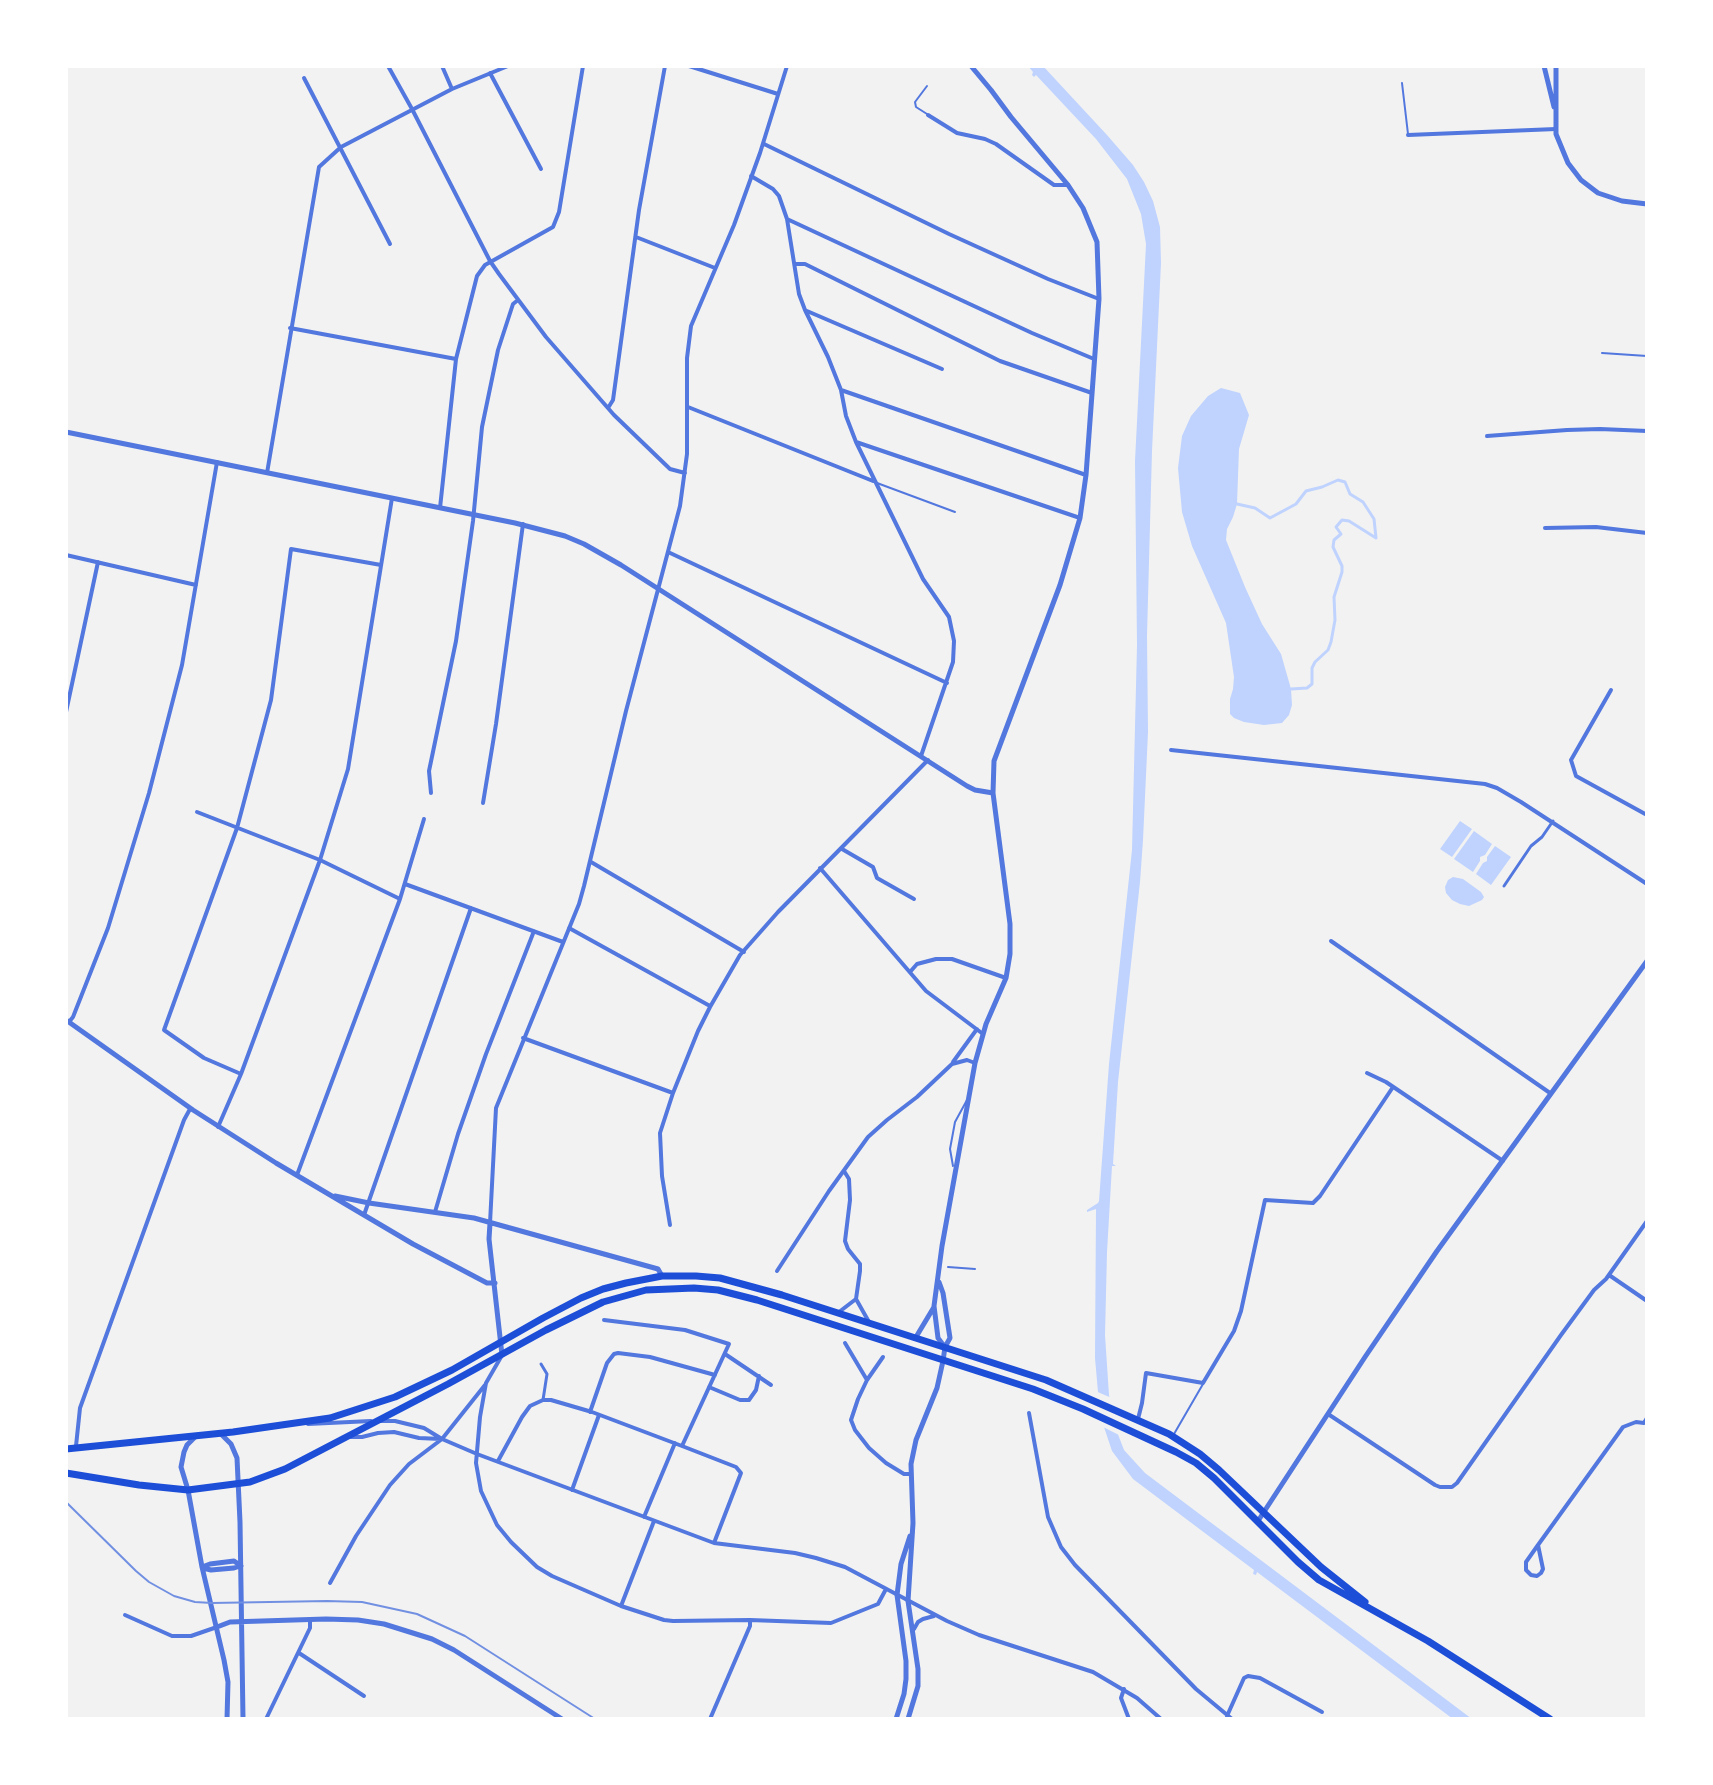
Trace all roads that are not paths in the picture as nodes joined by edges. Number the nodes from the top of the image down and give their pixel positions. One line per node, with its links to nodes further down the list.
1 (388, 66): 19 (street)
2 (442, 66): 17 (street)
3 (508, 66): 12 (street)
4 (583, 66): 33 (street)
5 (665, 66): 31 (street)
6 (689, 66): 13 (street)
7 (714, 66): 13 (street)
8 (787, 66): 18 (street)
9 (971, 66): 28 (street)
10 (1544, 66): 20 (street)
11 (1556, 66): 20 (street)
12 (490, 73): 17 (street); 26 (street)
13 (712, 74): 18 (street)
14 (304, 78): 25 (street)
15 (1402, 83): 23 (lane)
16 (927, 86): 21 (lane)
17 (452, 89): 19 (street)
18 (778, 94): 24 (street)
19 (412, 109): 25 (street); 33 (street)
20 (1555, 112): 22 (street)
21 (928, 115): 28 (street)
22 (1556, 129): 23 (street); 29 (street)
23 (1408, 135)
24 (763, 144): 27 (street); 36 (street)
25 (341, 147): 32 (street); 39 (street)
26 (541, 169)
27 (751, 176): 30 (street); 35 (street)
28 (1068, 185): 36 (street)
29 (1647, 204)
30 (787, 219): 34 (street); 43 (street)
31 (636, 237): 35 (street); 48 (street)
32 (390, 244)
33 (490, 261): 37 (street); 42 (street)
34 (794, 264): 38 (street); 46 (street)
35 (715, 268): 47 (street)
36 (1099, 299): 43 (street)
37 (518, 300): 48 (street); 61 (street)
38 (805, 310): 44 (street); 45 (street)
39 (290, 328): 42 (street); 54 (street)
40 (1602, 353): 41 (lane)
41 (1647, 356)
42 (456, 359): 59 (street)
43 (1094, 359): 46 (street)
44 (942, 369)
45 (841, 390): 52 (street); 56 (street)
46 (1092, 393): 56 (street)
47 (688, 407): 55 (street); 57 (street)
48 (608, 408): 55 (street)
49 (1647, 431): 51 (street)
50 (66, 432): 53 (street)
51 (1487, 436)
52 (856, 442): 57 (street); 62 (street)
53 (217, 462): 54 (street); 70 (street)
54 (267, 473): 58 (street)
55 (685, 473): 66 (street)
56 (1086, 475): 62 (street)
57 (875, 482): 60 (lane); 72 (street)
58 (392, 498): 59 (street); 69 (street)
59 (440, 508): 61 (street)
60 (955, 512)
61 (474, 514): 63 (street); 78 (street)
62 (1080, 518): 79 (street)
63 (523, 524): 71 (street); 80 (street)
64 (1545, 528): 65 (street)
65 (1647, 533)
66 (668, 552): 71 (street); 72 (street)
67 (66, 555): 68 (street)
68 (98, 562): 70 (street); 74 (street)
69 (381, 565): 85 (street); 87 (street)
70 (196, 585): 105 (street)
71 (659, 589): 76 (street); 88 (street)
72 (947, 683): 76 (street)
73 (1611, 690): 82 (street)
74 (66, 712)
75 (1171, 750): 84 (street)
76 (921, 756): 77 (street)
77 (928, 760): 79 (street); 86 (street)
78 (431, 793)
79 (993, 793): 103 (street)
80 (483, 803)
81 (197, 812): 85 (street)
82 (1647, 815)
83 (424, 819): 90 (street)
84 (1553, 821): 91 (street); 92 (street)
85 (237, 828): 87 (street); 112 (street)
86 (842, 849): 89 (street); 94 (street)
87 (320, 860): 93 (street); 112 (street)
88 (590, 862): 96 (street); 100 (street)
89 (820, 868): 100 (street); 102 (street)
90 (405, 884): 93 (street); 95 (street)
91 (1647, 884)
92 (1504, 886)
93 (400, 899): 120 (street)
94 (914, 899)
95 (471, 908): 97 (street); 122 (street)
96 (569, 928): 99 (street); 104 (street)
97 (534, 931): 99 (street); 123 (street)
98 (1331, 941): 115 (street)
99 (563, 942): 108 (street)
100 (744, 952): 104 (street)
101 (1647, 961): 115 (street)
102 (910, 972): 103 (street); 106 (street)
103 (1006, 978): 107 (street)
104 (710, 1007): 114 (street)
105 (67, 1021): 116 (street)
106 (977, 1029): 107 (street); 110 (street)
107 (983, 1034): 109 (street)
108 (523, 1038): 114 (street); 126 (street)
109 (975, 1063): 110 (street); 133 (street)
110 (952, 1064): 119 (street)
111 (1367, 1073): 113 (street)
112 (241, 1074): 117 (street)
113 (1393, 1087): 118 (street); 154 (street)
114 (673, 1093): 127 (street)
115 (1550, 1093): 118 (street)
116 (190, 1109): 117 (street); 174 (street)
117 (218, 1127): 120 (street)
118 (1503, 1161): 160 (street)
119 (844, 1171): 130 (street); 135 (street)
120 (297, 1176): 121 (street)
121 (330, 1195): 122 (street); 124 (street)
122 (369, 1203): 123 (street); 124 (street)
123 (435, 1212): 126 (street)
124 (364, 1215): 134 (street)
125 (1647, 1221): 131 (street)
126 (490, 1223): 132 (street); 134 (street)
127 (670, 1225)
128 (948, 1267): 129 (lane)
129 (975, 1269)
130 (777, 1271)
131 (1609, 1275): 136 (street); 160 (street)
132 (662, 1276): 138 (main road); 142 (main road)
133 (938, 1281): 137 (street); 144 (street)
134 (495, 1283): 142 (street)
135 (856, 1299): 138 (street); 140 (street)
136 (1647, 1301)
137 (934, 1306): 141 (street); 144 (street)
138 (839, 1313): 140 (main road)
139 (604, 1320): 145 (street)
140 (870, 1322): 141 (main road)
141 (916, 1337): 144 (main road)
142 (501, 1342): 146 (street); 165 (main road)
143 (845, 1343): 152 (street)
144 (945, 1347): 148 (street); 163 (main road)
145 (725, 1354): 150 (street); 151 (street)
146 (502, 1355): 148 (main road); 153 (street); 164 (main road)
147 (883, 1357): 152 (street)
148 (943, 1361): 178 (street); 185 (main road)
149 (541, 1364): 157 (street)
150 (715, 1375): 156 (street); 158 (street)
151 (759, 1376): 155 (street); 156 (street)
152 (867, 1380): 178 (street)
153 (486, 1383): 170 (street); 175 (street)
154 (1203, 1383): 163 (street); 169 (lane)
155 (771, 1385)
156 (709, 1387): 172 (street)
157 (543, 1400): 158 (street); 176 (street)
158 (590, 1412): 161 (street)
159 (1029, 1413): 208 (street)
160 (1328, 1414): 182 (street)
161 (599, 1415): 171 (street); 181 (street)
162 (1647, 1418): 188 (street)
163 (1137, 1420): 169 (main road)
164 (377, 1421): 165 (street); 168 (main road); 170 (street)
165 (298, 1423): 166 (main road)
166 (221, 1433): 167 (main road); 179 (street)
167 (197, 1435): 174 (main road); 180 (street)
168 (345, 1437): 170 (street); 179 (main road)
169 (1173, 1437): 182 (main road)
170 (442, 1439): 175 (street); 191 (street)
171 (675, 1443): 172 (street); 183 (street)
172 (682, 1446): 187 (street)
173 (66, 1449): 174 (main road)
174 (76, 1449)
175 (477, 1454): 176 (street); 195 (street)
176 (497, 1462): 181 (street)
177 (66, 1473): 180 (main road)
178 (910, 1474): 186 (street)
179 (237, 1485): 180 (main road); 189 (street)
180 (188, 1490): 190 (street)
181 (572, 1490): 183 (street)
182 (1264, 1513): 185 (street); 198 (main road)
183 (644, 1517): 184 (street)
184 (654, 1521): 187 (street); 195 (street)
185 (1258, 1521): 198 (main road)
186 (913, 1523): 193 (street); 194 (street)
187 (714, 1543): 192 (street)
188 (1538, 1545): 188 (street)
189 (241, 1566): 190 (street); 201 (street)
190 (202, 1567): 202 (street)
191 (330, 1583)
192 (886, 1589): 193 (street); 200 (street)
193 (897, 1595): 194 (street); 214 (street)
194 (908, 1601): 197 (street); 203 (street)
195 (621, 1606): 200 (street)
196 (125, 1615): 202 (street)
197 (936, 1615): 203 (street); 205 (street)
198 (1380, 1615): 218 (main road)
199 (310, 1619): 201 (street); 204 (street); 212 (street)
200 (750, 1620): 213 (street)
201 (242, 1622): 202 (street); 210 (street)
202 (217, 1627): 209 (street)
203 (914, 1629): 215 (street)
204 (299, 1652): 206 (street); 211 (street)
205 (1124, 1689): 216 (street); 217 (street)
206 (364, 1696)
207 (1322, 1712): 208 (street)
208 (1229, 1717)
209 (227, 1719)
210 (243, 1719)
211 (266, 1719)
212 (562, 1719)
213 (710, 1719)
214 (896, 1719)
215 (908, 1719)
216 (1129, 1719)
217 (1161, 1719)
218 (1550, 1719)

